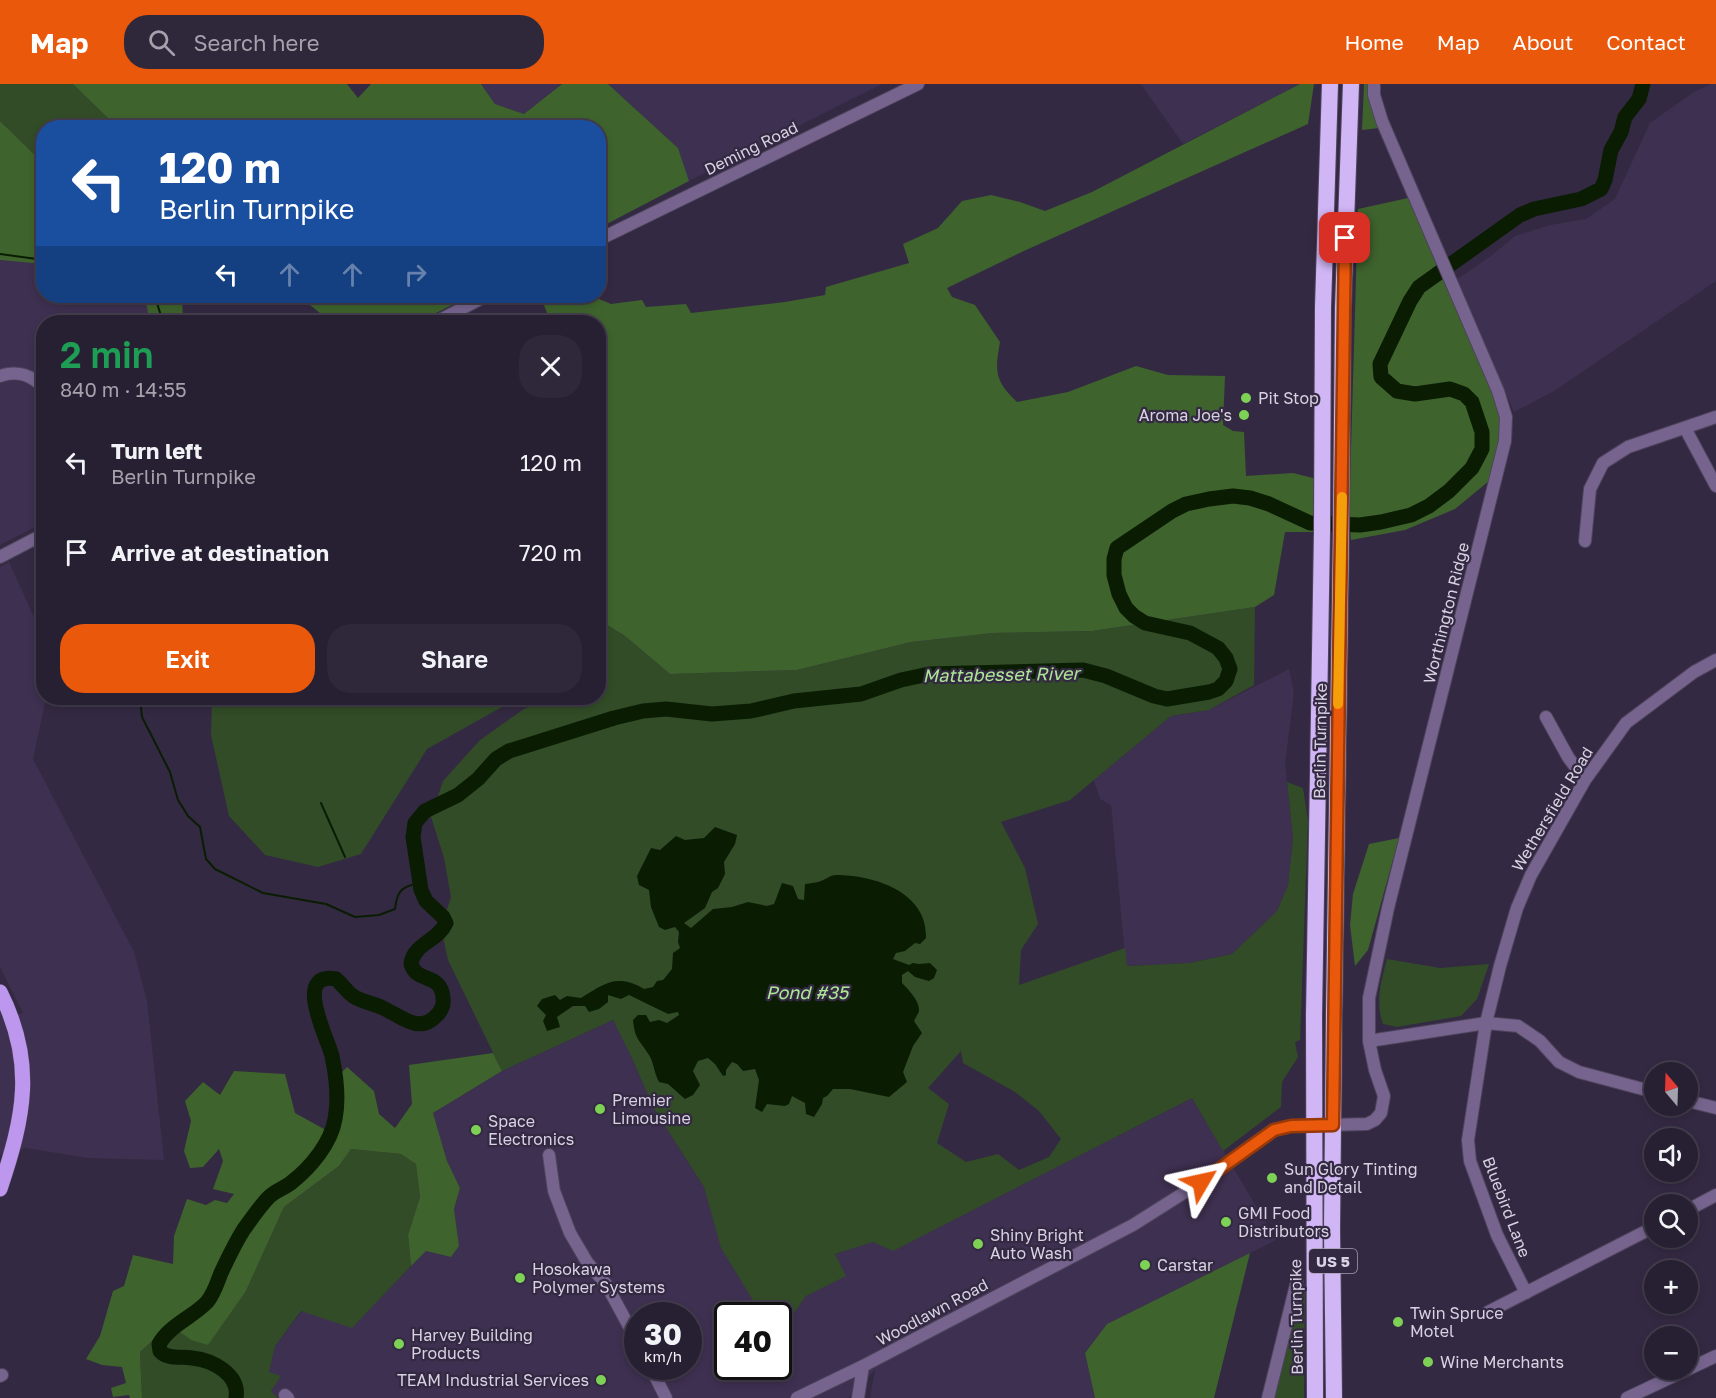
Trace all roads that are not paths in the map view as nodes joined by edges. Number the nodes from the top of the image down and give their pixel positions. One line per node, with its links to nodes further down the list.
1 (918, 84): 5 (street, Deming Road)
2 (1330, 84): 25 (highway, Berlin Turnpike / US 5)
3 (1350, 84): 26 (highway, Berlin Turnpike / US 5)
4 (1374, 86): 21 (street, Worthington Ridge)
5 (606, 236)
6 (473, 303): 7 (street)
7 (449, 315)
8 (0, 376): 9 (street)
9 (36, 381)
10 (1716, 417): 11 (street)
11 (1685, 428): 12 (street); 14 (street)
12 (1716, 486)
13 (36, 538): 15 (street)
14 (1585, 541)
15 (0, 557)
16 (1716, 660): 18 (street, Wethersfield Road)
17 (1546, 717): 18 (street)
18 (1585, 780): 20 (street, Wethersfield Road)
19 (0, 992): 28 (main road)
20 (1486, 1023): 21 (street); 22 (street); 33 (street, Bluebird Lane)
21 (1369, 1041): 26 (street, Worthington Ridge)
22 (1644, 1089)
23 (1698, 1104): 24 (street)
24 (1716, 1108)
25 (1313, 1125): 26 (street, Woodlawn Road); 37 (street, Woodlawn Road); 43 (highway, Berlin Turnpike / US 5)
26 (1333, 1125): 44 (highway, Berlin Turnpike / US 5)
27 (549, 1155): 35 (street)
28 (0, 1189)
29 (1716, 1195): 30 (street)
30 (1698, 1205)
31 (1644, 1232): 33 (street)
32 (1297, 1281): 42 (street)
33 (1526, 1293): 34 (street)
34 (1488, 1312)
35 (624, 1317)
36 (1716, 1356): 45 (street)
37 (863, 1366): 40 (street, Woodlawn Road); 41 (street)
38 (657, 1380): 39 (street)
39 (666, 1398)
40 (797, 1398)
41 (858, 1398)
42 (1268, 1398)
43 (1315, 1398)
44 (1334, 1398)
45 (1627, 1398)

